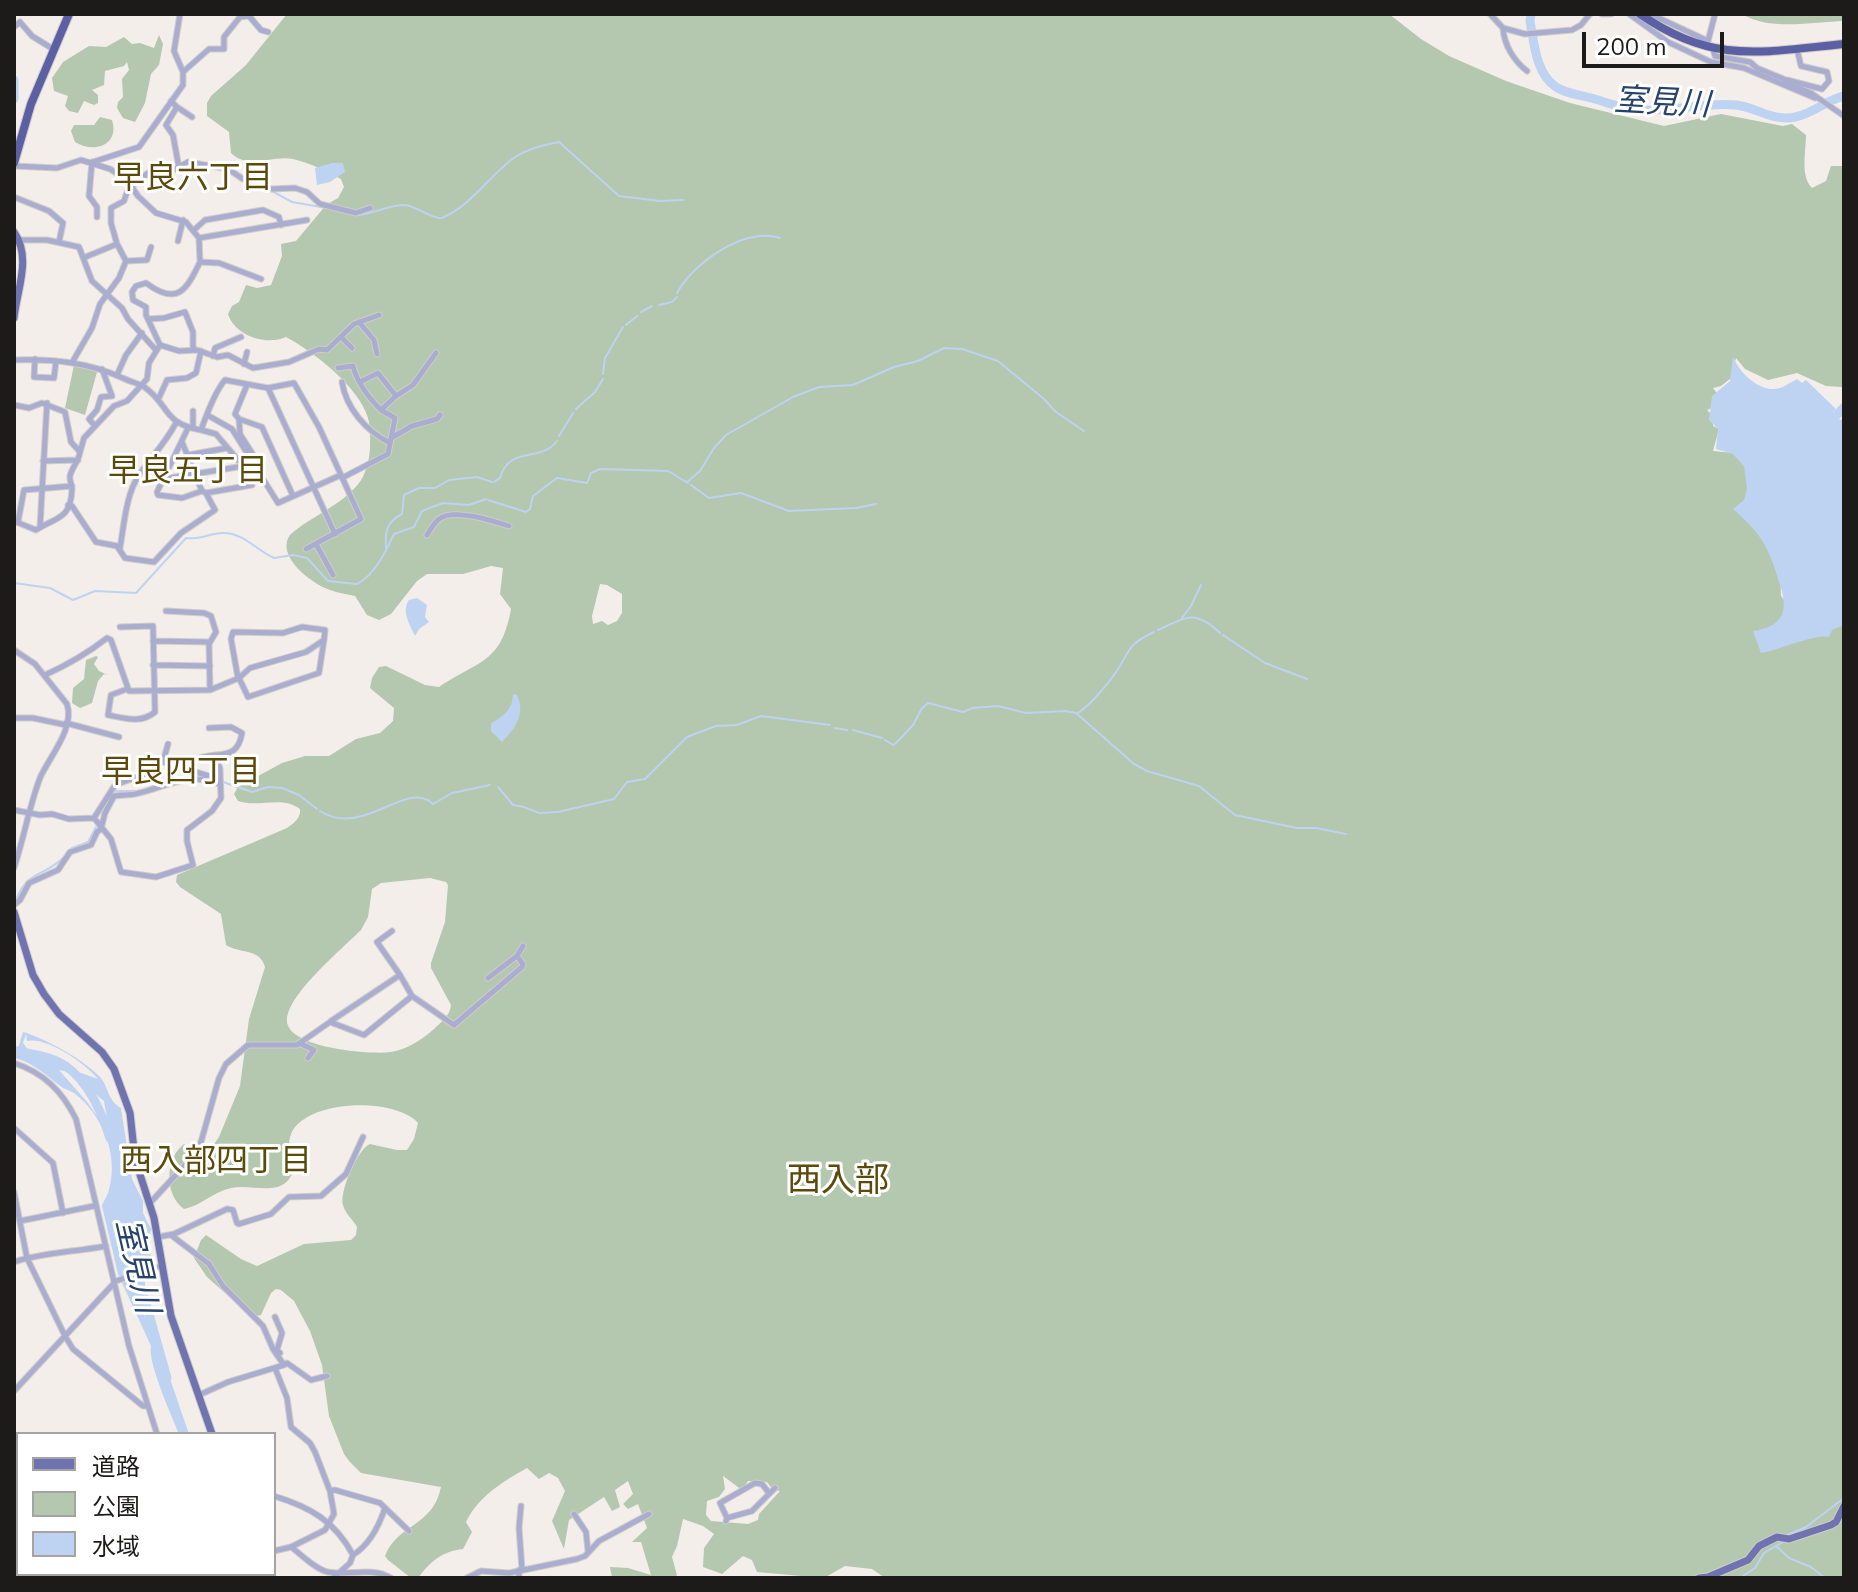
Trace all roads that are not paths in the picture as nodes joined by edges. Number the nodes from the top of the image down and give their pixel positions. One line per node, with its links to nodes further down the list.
1 (18, 14): 12 (street)
2 (69, 14): 18 (highway)
3 (180, 14): 21 (street)
4 (1490, 14): 14 (street)
5 (1590, 14): 14 (street)
6 (1602, 14): 7 (street)
7 (1611, 14)
8 (1629, 14): 23 (street)
9 (1640, 14): 19 (highway)
10 (1650, 14): 11 (street)
11 (1715, 14)
12 (20, 22): 13 (street); 18 (street)
13 (14, 27)
14 (1503, 28): 20 (street)
15 (268, 32): 21 (street)
16 (1843, 46): 17 (highway)
17 (1797, 48): 19 (highway); 22 (street)
18 (53, 49): 28 (highway)
19 (1713, 49): 22 (street)
20 (1527, 71)
21 (183, 72): 24 (street)
22 (1786, 80): 23 (street)
23 (1815, 98): 26 (street)
24 (171, 101): 25 (street); 29 (street)
25 (177, 107): 27 (street); 30 (street)
26 (1842, 114)
27 (192, 117)
28 (14, 161): 29 (street)
29 (92, 162): 31 (street); 34 (street)
30 (179, 168): 31 (street); 33 (street)
31 (132, 186): 35 (street); 44 (street)
32 (14, 197): 43 (street)
33 (370, 208)
34 (97, 217)
35 (183, 220): 38 (street); 42 (street)
36 (307, 220): 37 (street)
37 (281, 225): 38 (street); 40 (street)
38 (194, 230): 40 (street)
39 (14, 232): 41 (main road)
40 (199, 238): 48 (street)
41 (19, 240): 43 (street); 51 (main road)
42 (178, 241)
43 (59, 242): 46 (street)
44 (117, 244): 46 (street); 47 (street)
45 (151, 247): 47 (street)
46 (83, 258): 50 (street)
47 (126, 261): 50 (street)
48 (200, 262): 49 (street); 54 (street)
49 (261, 279)
50 (108, 294): 56 (street); 70 (street)
51 (14, 310): 53 (main road)
52 (379, 315): 55 (street)
53 (14, 318)
54 (148, 319): 59 (street); 61 (street)
55 (359, 322): 58 (street); 65 (street)
56 (142, 333): 59 (street); 74 (street)
57 (241, 337): 66 (street)
58 (341, 337): 60 (street); 71 (street)
59 (157, 347): 61 (street); 77 (street)
60 (352, 348)
61 (193, 350): 62 (street)
62 (201, 351): 66 (street); 81 (street)
63 (247, 352): 71 (street)
64 (436, 353): 80 (street)
65 (377, 354)
66 (213, 356): 71 (street)
67 (35, 359): 68 (street); 69 (street); 69 (street)
68 (14, 360)
69 (56, 361): 70 (street)
70 (73, 361): 73 (street)
71 (244, 364)
72 (338, 368): 76 (street)
73 (102, 369): 74 (street); 90 (street)
74 (117, 375): 77 (street)
75 (342, 382): 93 (street)
76 (360, 382): 80 (street); 84 (street)
77 (140, 385): 81 (street); 90 (street)
78 (247, 385): 79 (street); 87 (street); 88 (street)
79 (268, 388): 103 (street); 107 (street)
80 (396, 396): 84 (street)
81 (158, 400): 89 (street)
82 (47, 403): 83 (street); 96 (street); 99 (street)
83 (14, 405)
84 (381, 410): 93 (street)
85 (193, 411): 91 (street)
86 (440, 415): 93 (street)
87 (209, 416): 92 (street); 110 (street)
88 (239, 419): 97 (street); 110 (street)
89 (176, 423): 91 (street); 101 (street)
90 (95, 426): 96 (street)
91 (191, 428): 92 (street); 94 (street)
92 (201, 430): 95 (street)
93 (391, 440): 103 (street)
94 (182, 442): 98 (street); 104 (street)
95 (227, 448): 98 (street); 102 (street)
96 (80, 452): 100 (street)
97 (252, 453)
98 (188, 455): 102 (street)
99 (43, 461): 100 (street); 108 (street)
100 (78, 461): 106 (street)
101 (147, 465): 104 (street); 118 (street)
102 (195, 473): 104 (street); 109 (street)
103 (341, 476): 107 (street); 115 (street)
104 (162, 480): 109 (street)
105 (252, 485): 109 (street)
106 (72, 486): 108 (street); 111 (street)
107 (313, 487): 110 (street); 115 (street)
108 (42, 488): 112 (street); 114 (street)
109 (204, 492): 118 (street)
110 (293, 496)
111 (68, 505): 114 (street); 118 (street)
112 (16, 521): 114 (street)
113 (509, 526): 116 (street)
114 (40, 528)
115 (335, 534): 117 (street)
116 (427, 535)
117 (316, 543): 119 (street); 120 (street)
118 (120, 548)
119 (306, 549)
120 (333, 575)
121 (166, 611): 125 (street)
122 (120, 627): 124 (street)
123 (324, 640): 130 (street); 130 (street); 130 (street)
124 (153, 641): 125 (street); 127 (street)
125 (210, 642): 128 (street)
126 (14, 650): 129 (street)
127 (153, 665): 128 (street); 133 (street)
128 (210, 666): 132 (street)
129 (45, 675): 131 (street); 135 (street)
130 (238, 678): 132 (street)
131 (127, 689): 133 (street); 133 (street)
132 (210, 690): 133 (street)
133 (154, 691)
134 (14, 718): 135 (street)
135 (66, 724): 137 (street); 144 (street)
136 (209, 728): 139 (street)
137 (119, 737)
138 (168, 744): 140 (street)
139 (216, 755): 141 (street); 142 (street)
140 (163, 762): 141 (street); 145 (street)
141 (172, 766): 142 (street)
142 (220, 782): 146 (street); 146 (street)
143 (14, 810): 144 (street)
144 (28, 813): 145 (street); 147 (street)
145 (94, 818): 146 (street)
146 (101, 829): 148 (street)
147 (14, 868)
148 (14, 905)
149 (15, 916): 163 (main road)
150 (392, 931): 153 (street)
151 (523, 946): 152 (street)
152 (517, 956): 154 (street); 155 (street)
153 (400, 975): 155 (street); 156 (street)
154 (488, 978)
155 (412, 996): 156 (street)
156 (330, 1022): 157 (street)
157 (299, 1043): 158 (street); 163 (street)
158 (308, 1058)
159 (14, 1063): 164 (street)
160 (14, 1128): 165 (street)
161 (363, 1137): 167 (street)
162 (14, 1192): 166 (street)
163 (149, 1204): 168 (main road)
164 (94, 1206): 165 (street); 169 (street)
165 (63, 1213): 166 (street)
166 (20, 1221): 170 (street)
167 (171, 1235): 168 (street); 176 (street)
168 (158, 1237): 172 (main road)
169 (106, 1246): 170 (street); 173 (street)
170 (27, 1258): 171 (street); 175 (street)
171 (14, 1262)
172 (160, 1266): 173 (street); 180 (main road)
173 (115, 1283): 175 (street); 181 (street)
174 (275, 1317): 176 (street)
175 (65, 1336): 179 (street); 181 (street)
176 (286, 1364): 177 (street); 178 (street)
177 (275, 1368): 180 (street); 185 (street)
178 (327, 1376)
179 (14, 1391)
180 (198, 1395): 183 (main road)
181 (147, 1406): 182 (street)
182 (156, 1432)
183 (211, 1432)
184 (775, 1488): 186 (street)
185 (330, 1491): 190 (street); 193 (street)
186 (769, 1493): 186 (street)
187 (276, 1497): 193 (street)
188 (521, 1506): 199 (street)
189 (1844, 1506): 209 (main road)
190 (385, 1508): 194 (street); 198 (street)
191 (574, 1514): 197 (street)
192 (649, 1514): 197 (street)
193 (331, 1523): 195 (street); 198 (street)
194 (409, 1531)
195 (291, 1547): 196 (street); 200 (street)
196 (276, 1551)
197 (588, 1552): 199 (street)
198 (353, 1555): 200 (street)
199 (521, 1570): 207 (street); 208 (street)
200 (339, 1573): 205 (street); 206 (street)
201 (14, 1576): 202 (street)
202 (40, 1577): 203 (street)
203 (74, 1577): 204 (street)
204 (154, 1577)
205 (333, 1578)
206 (391, 1578)
207 (467, 1578)
208 (519, 1578)
209 (1699, 1578)

